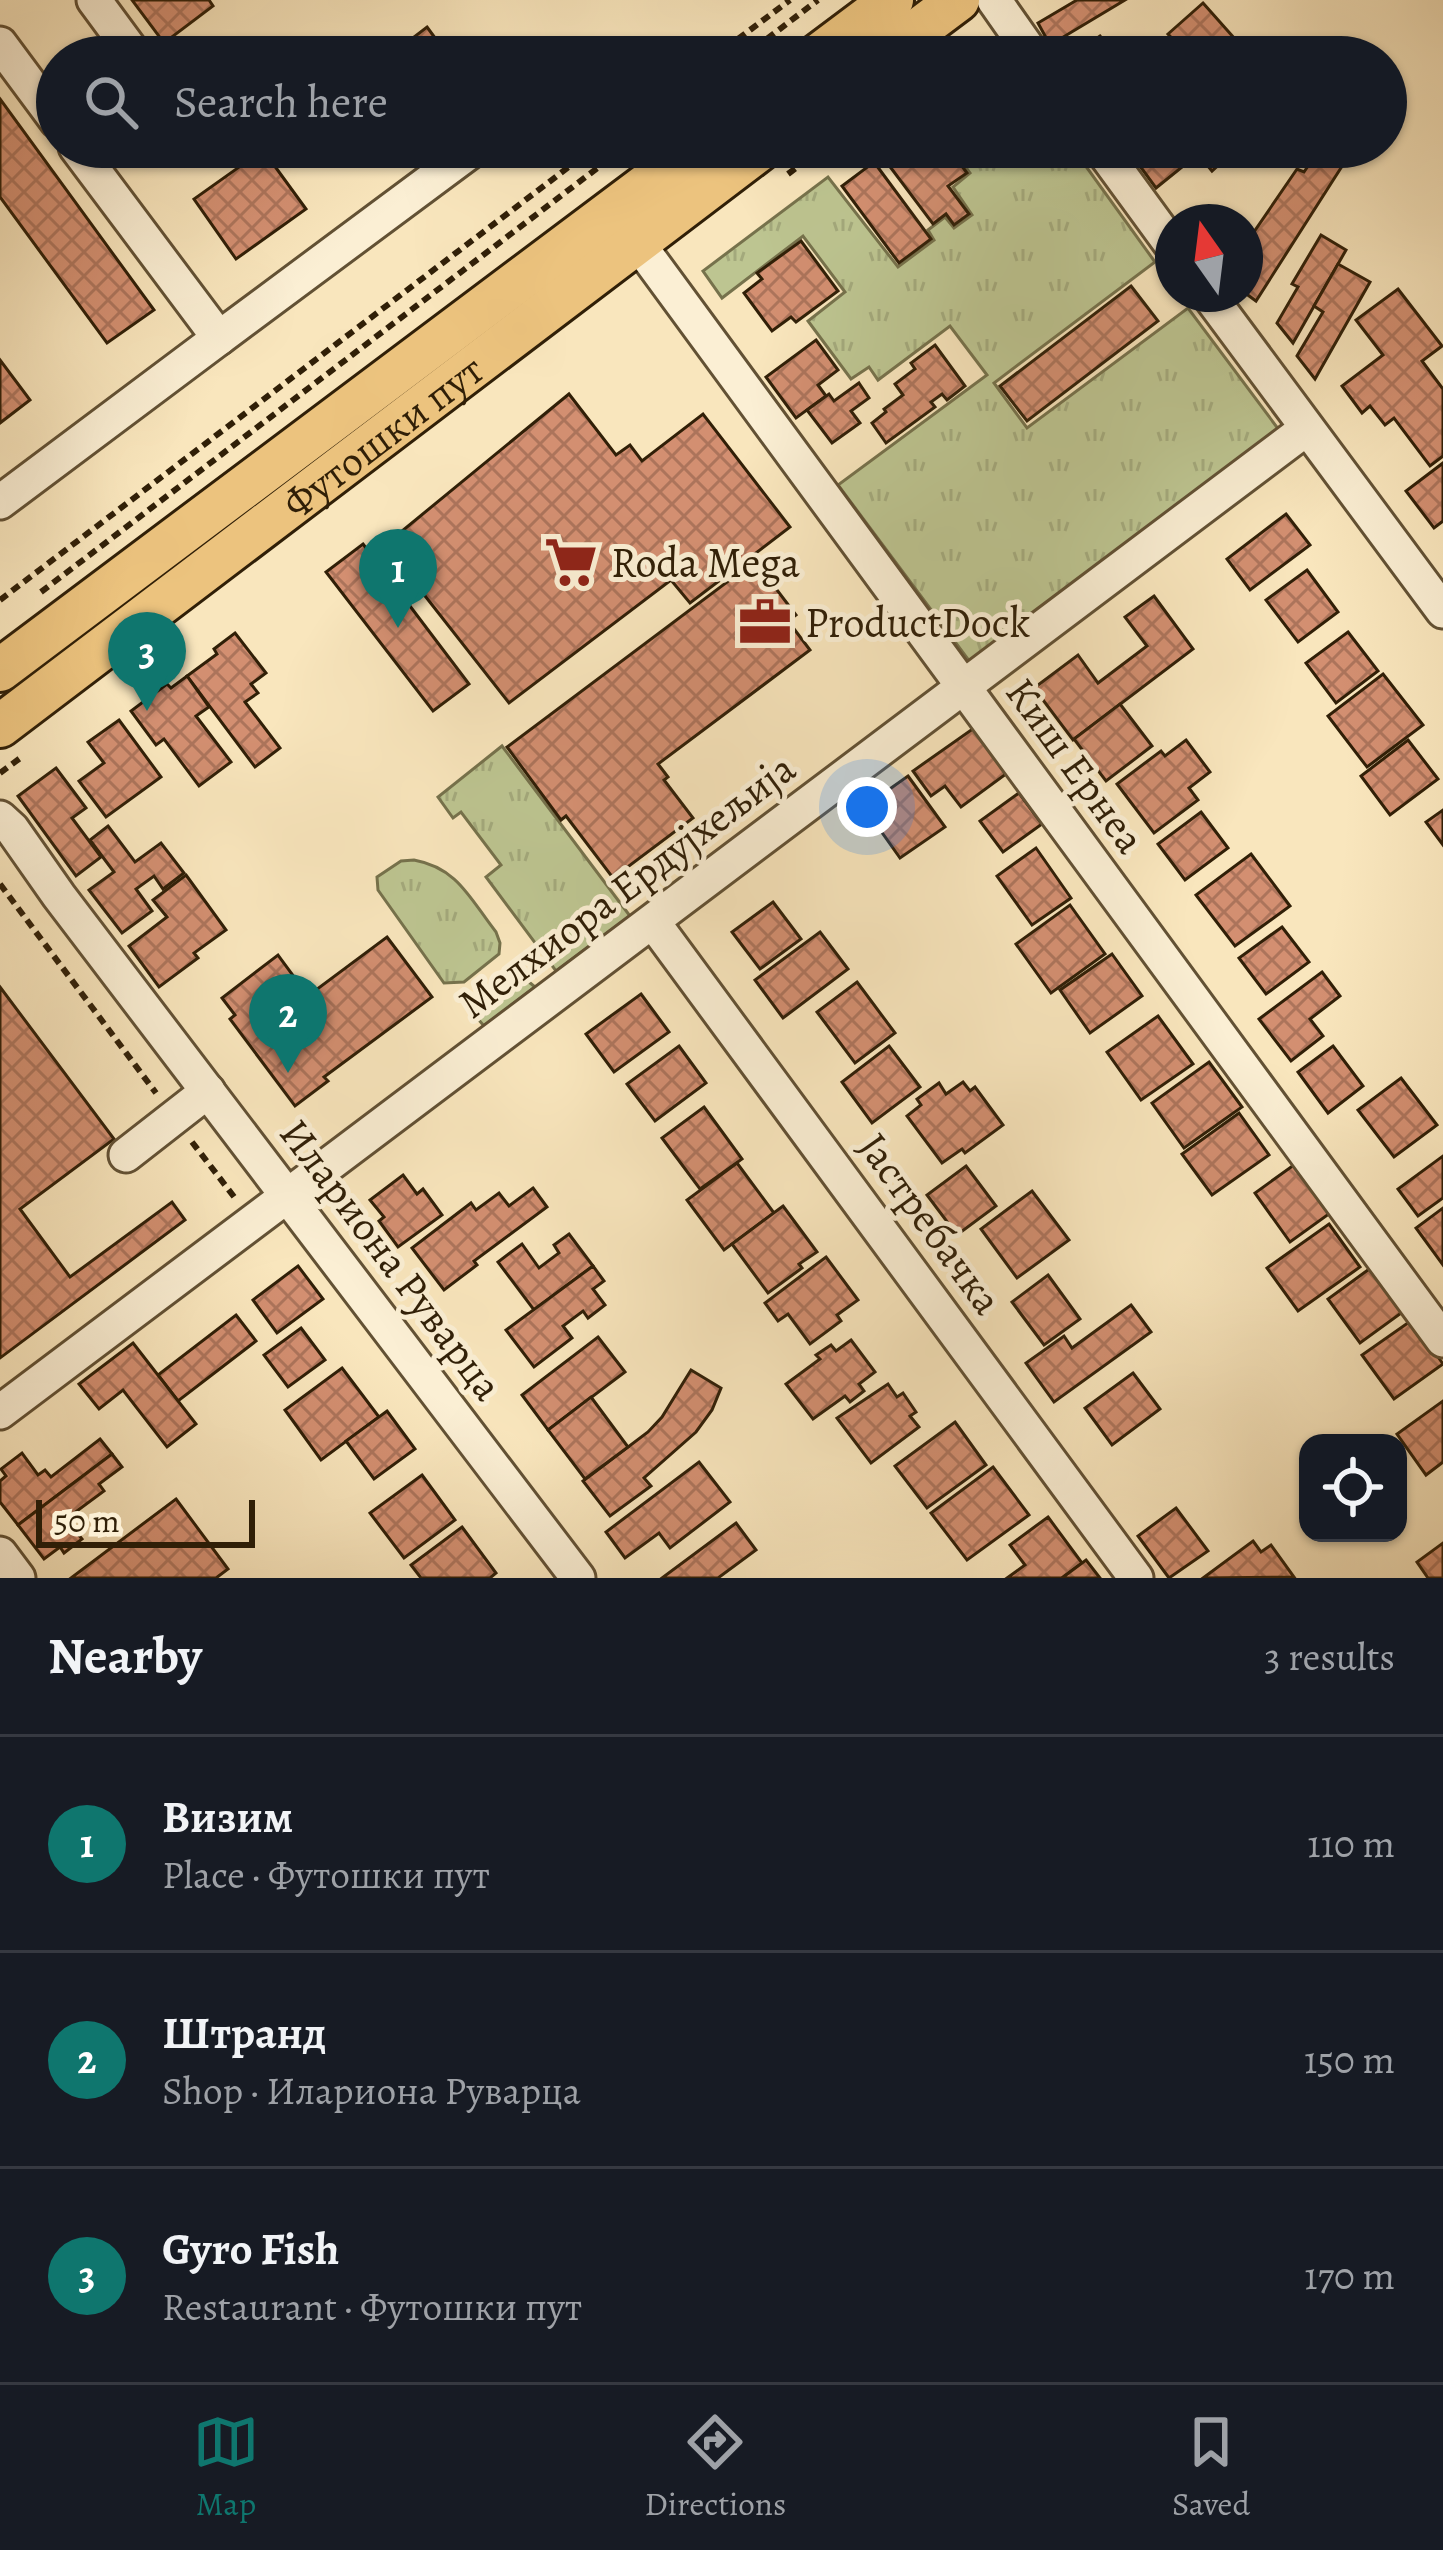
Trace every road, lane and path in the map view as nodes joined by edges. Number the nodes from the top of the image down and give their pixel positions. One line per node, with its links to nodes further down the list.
1 (94, 0): 7 (street)
2 (790, 0): 8 (path)
3 (818, 0): 9 (path)
4 (892, 0): 10 (main road)
5 (958, 0): 11 (main road)
6 (994, 0): 12 (street)
7 (121, 36)
8 (742, 36)
9 (771, 36)
10 (844, 36)
11 (911, 36)
12 (1019, 36)
13 (0, 44): 14 (street)
14 (36, 93)
15 (92, 168): 25 (street)
16 (448, 168): 25 (street)
17 (568, 168): 30 (path)
18 (597, 168): 28 (path)
19 (669, 168): 31 (main road, Футошки пут)
20 (735, 168): 23 (main road, Футошки пут)
21 (1115, 168): 22 (street)
22 (1155, 222)
23 (637, 242): 32 (street, Киш Ернеа); 34 (main road, Футошки пут)
24 (1221, 312): 26 (street)
25 (219, 338): 27 (street)
26 (1306, 429): 29 (street); 32 (street, Мелхиора Ердујхељија)
27 (2, 496)
28 (34, 599)
29 (1439, 599)
30 (0, 600)
31 (0, 670)
32 (962, 686): 36 (street, Мелхиора Ердујхељија); 42 (street, Киш Ернеа)
33 (0, 773): 34 (path)
34 (4, 784): 37 (street, Илариона Руварца)
35 (0, 884): 38 (path)
36 (653, 922): 40 (street, Мелхиора Ердујхељија); 47 (street, Јастребачка)
37 (208, 1091): 38 (street); 40 (street, Илариона Руварца)
38 (174, 1118): 39 (street); 41 (path)
39 (126, 1155)
40 (286, 1195): 41 (street, Мелхиора Ердујхељија); 46 (street, Илариона Руварца)
41 (252, 1221): 43 (street, Мелхиора Ердујхељија)
42 (1443, 1340)
43 (0, 1412)
44 (0, 1554): 45 (street)
45 (18, 1578)
46 (578, 1578)
47 (1136, 1578)

